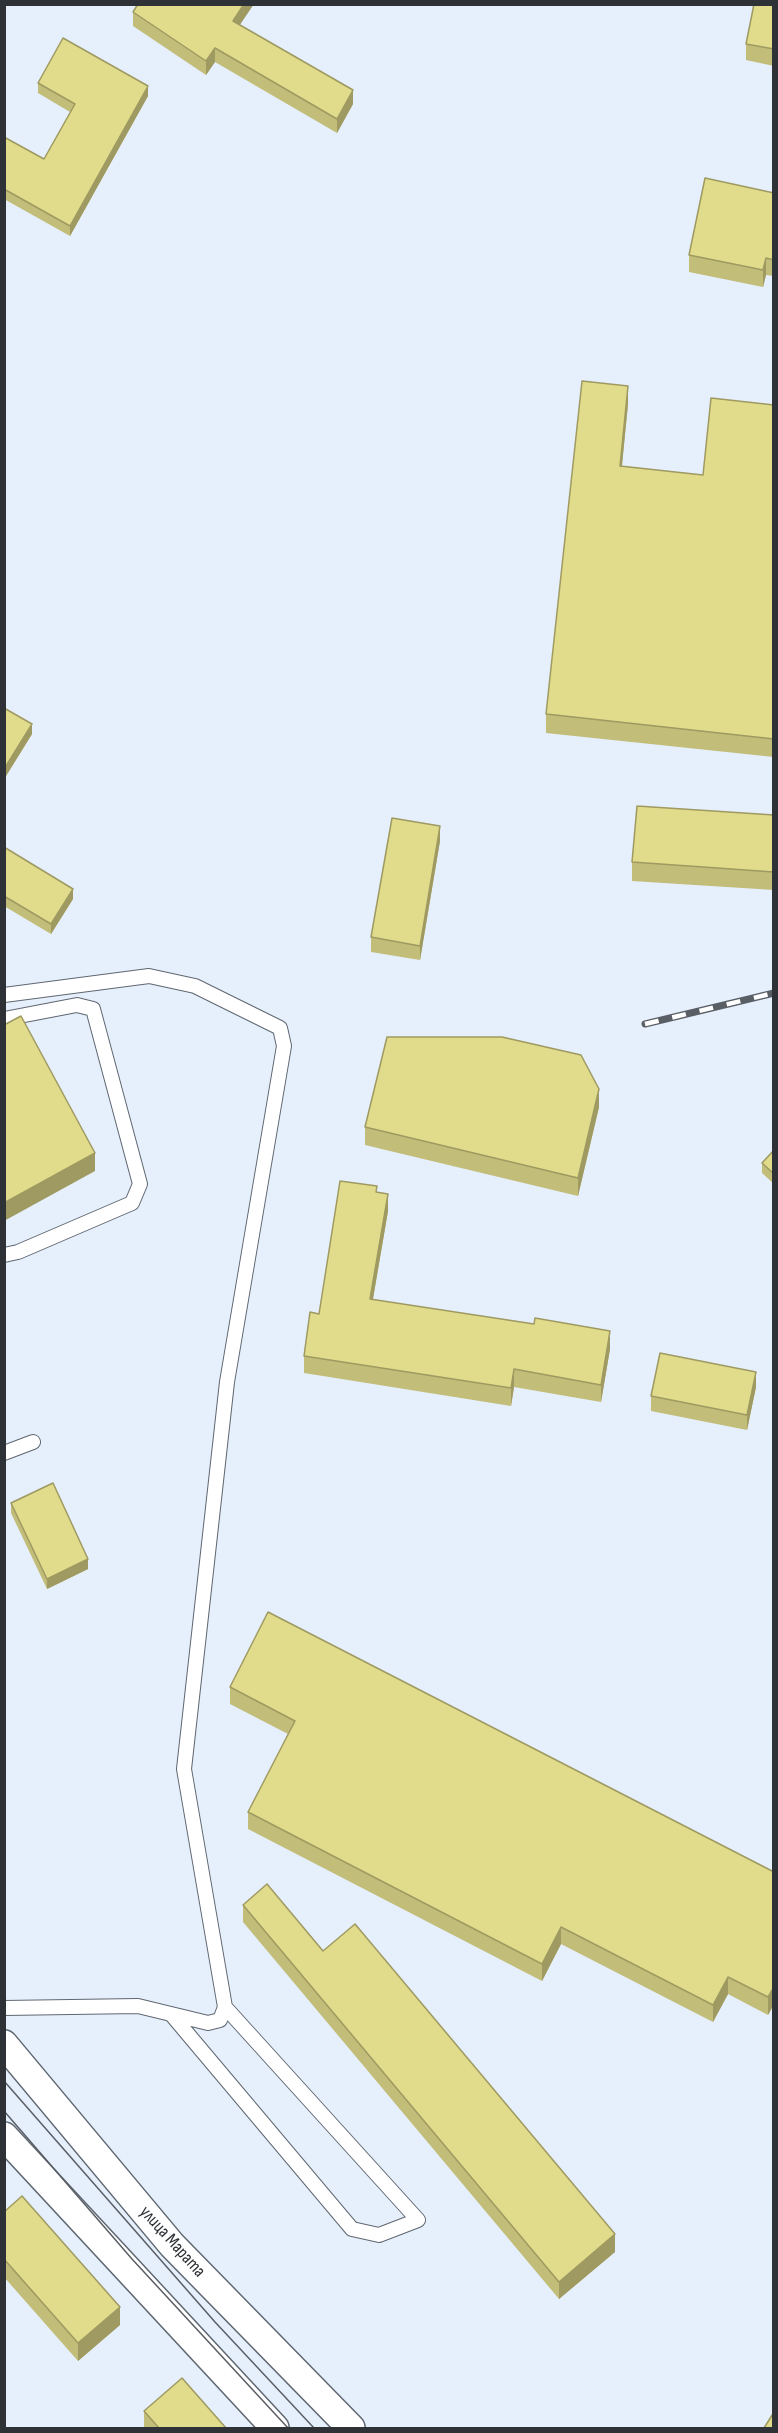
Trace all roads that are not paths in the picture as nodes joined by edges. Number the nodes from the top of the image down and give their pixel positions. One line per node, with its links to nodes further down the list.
1 (4, 995): 6 (lane)
2 (4, 1019): 3 (lane)
3 (4, 1255)
4 (33, 1442): 5 (lane)
5 (4, 1453)
6 (225, 2007): 8 (lane); 8 (lane)
7 (4, 2008): 8 (lane)
8 (171, 2014)
9 (4, 2044): 12 (street, улица Марата)
10 (4, 2136): 11 (street)
11 (275, 2428)
12 (351, 2428)

